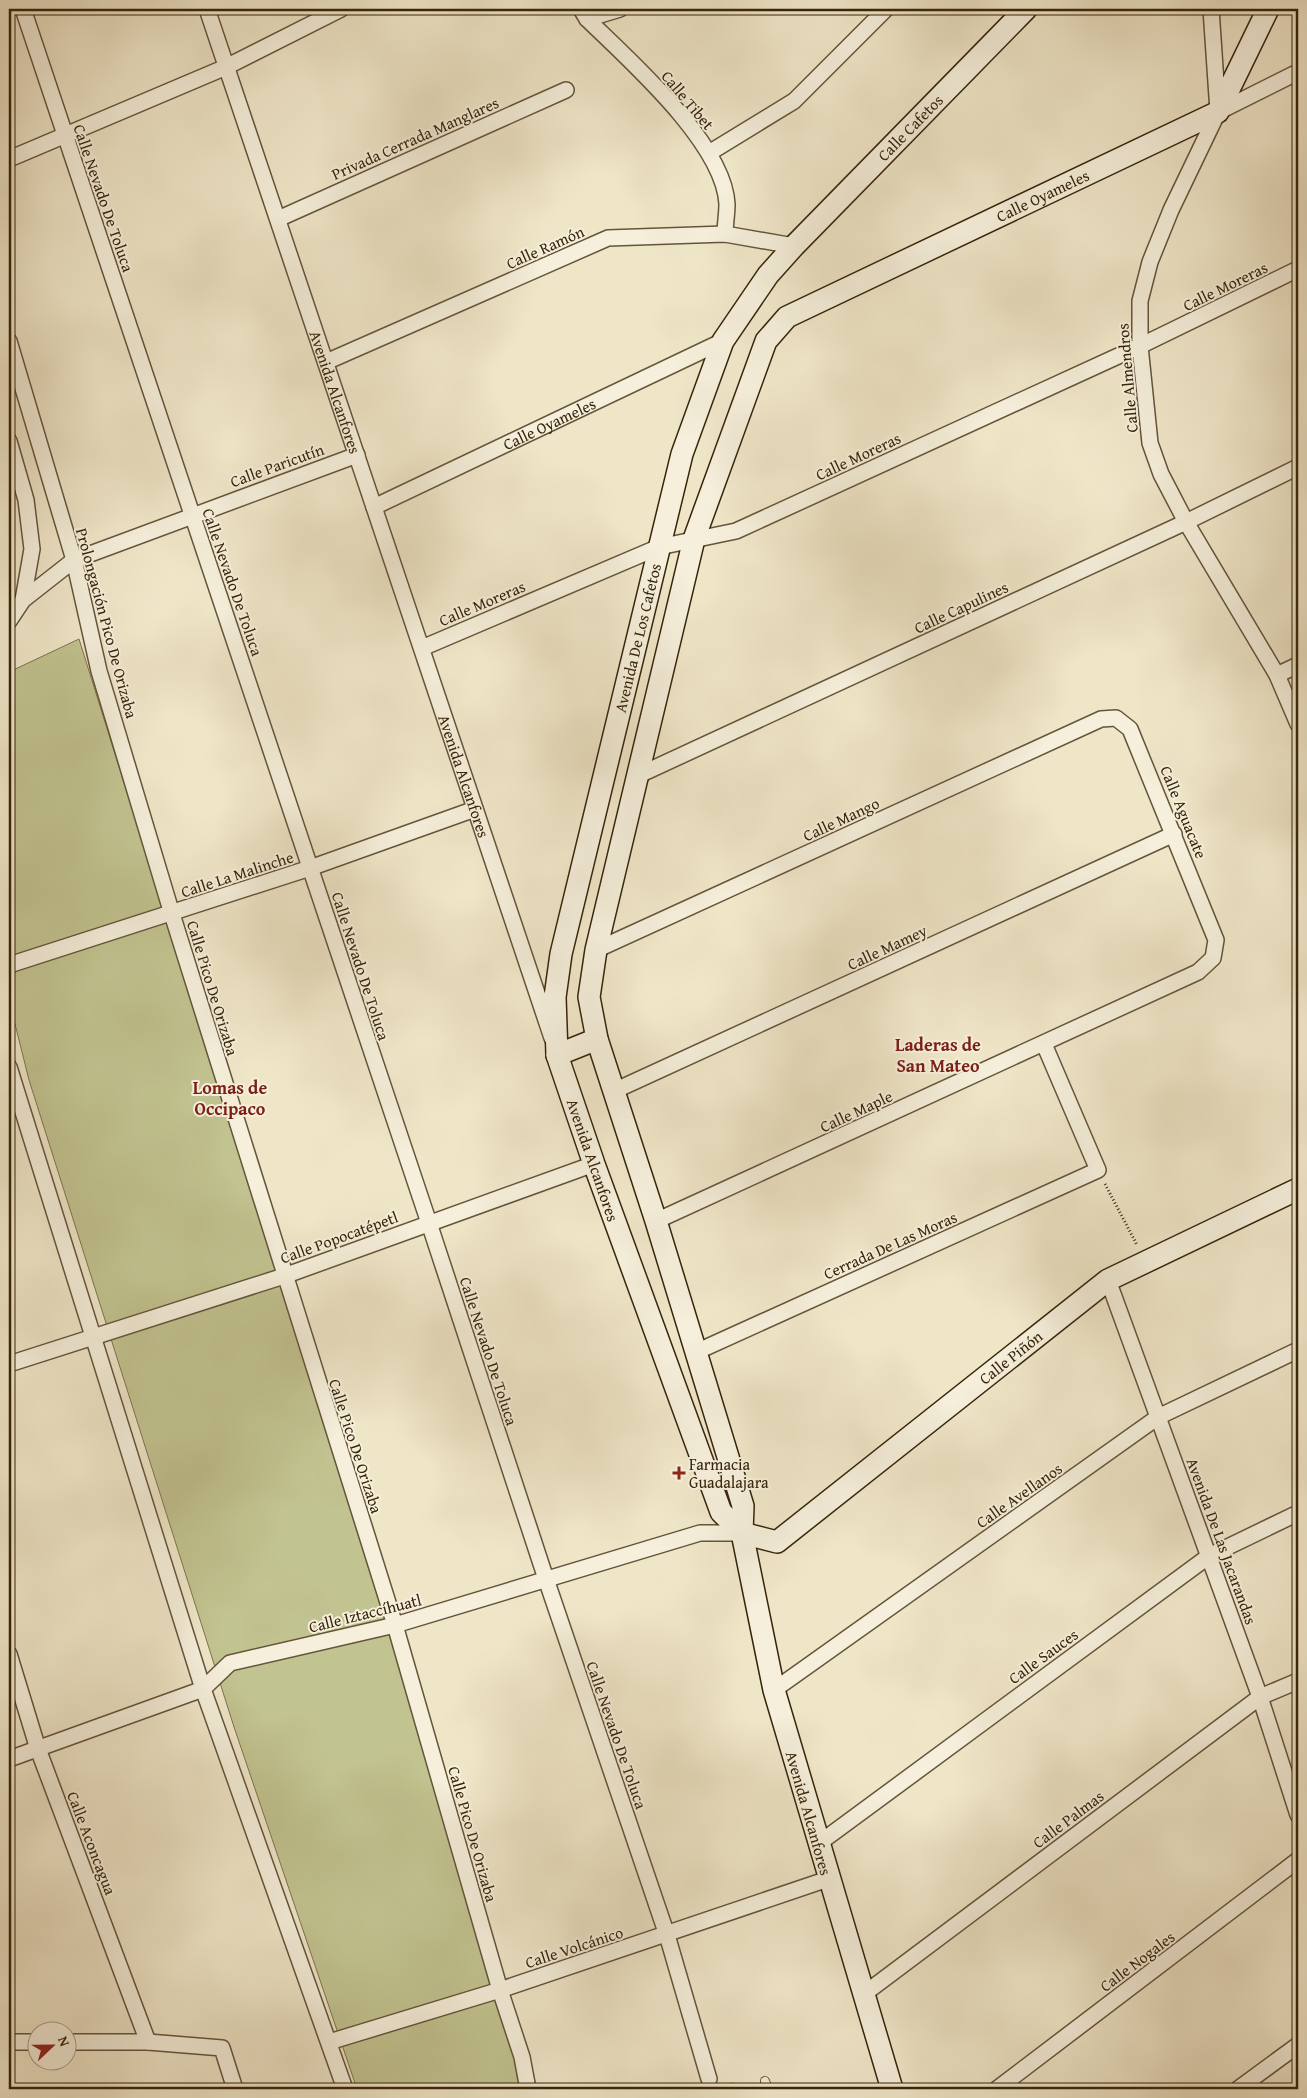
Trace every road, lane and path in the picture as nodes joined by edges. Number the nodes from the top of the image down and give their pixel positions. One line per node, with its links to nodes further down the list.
1 (23, 9): 14 (street, Calle Nevado De Toluca)
2 (207, 9): 10 (street, Avenida Alcanfores)
3 (341, 9): 10 (street)
4 (620, 9): 9 (street)
5 (886, 9): 15 (street)
6 (1026, 9): 19 (street, Calle Cafetos)
7 (1211, 9): 13 (street, Calle Almendros)
8 (1268, 9): 13 (street)
9 (584, 14): 15 (street, Calle Tibet)
10 (226, 67): 14 (street); 17 (street, Avenida Alcanfores)
11 (1298, 72): 13 (street, Calle Oyameles)
12 (566, 90): 17 (street, Privada Cerrada Manglares)
13 (1218, 112): 21 (street, Calle Oyameles); 24 (street, Calle Almendros)
14 (65, 136): 16 (street); 30 (street, Calle Nevado De Toluca)
15 (709, 153): 18 (street, Calle Tibet)
16 (9, 159)
17 (278, 219): 25 (street, Avenida Alcanfores)
18 (725, 234): 19 (street, Calle Ramón); 25 (street, Calle Ramón)
19 (794, 246): 23 (street, Avenida De Los Cafetos)
20 (1298, 269): 24 (street, Calle Moreras)
21 (787, 317): 32 (street, Avenida De Los Cafetos)
22 (9, 341): 34 (street, Prolongación Pico De Orizaba)
23 (723, 341): 29 (street, Calle Oyameles); 33 (street, Avenida De Los Cafetos)
24 (1140, 346): 31 (street, Calle Almendros); 32 (street, Calle Moreras)
25 (326, 362): 27 (street, Avenida Alcanfores)
26 (9, 441): 35 (street)
27 (357, 455): 29 (street, Avenida Alcanfores); 30 (street, Calle Paricutín)
28 (1298, 467): 31 (street, Calle Capulines)
29 (374, 506): 37 (street, Avenida Alcanfores)
30 (192, 515): 34 (street, Calle Paricutín); 45 (street, Calle Nevado De Toluca)
31 (1186, 522): 39 (street, Calle Almendros); 42 (street, Calle Capulines)
32 (694, 539): 33 (street, Calle Moreras); 42 (street, Avenida De Los Cafetos)
33 (659, 547): 37 (street, Calle Moreras); 52 (street, Avenida De Los Cafetos)
34 (74, 560): 35 (street, Calle Paricutín); 46 (street, Prolongación Pico De Orizaba)
35 (23, 600): 36 (street)
36 (9, 621)
37 (422, 648): 43 (street, Avenida Alcanfores)
38 (1298, 665): 39 (street)
39 (1276, 675): 41 (street, Calle Almendros)
40 (1101, 719): 44 (street, Calle Aguacate); 48 (street, Calle Mango)
41 (1298, 724)
42 (637, 776): 48 (street, Avenida De Los Cafetos)
43 (475, 809): 45 (street, Calle La Malinche); 52 (street, Avenida Alcanfores)
44 (1174, 834): 47 (street, Calle Aguacate); 54 (street, Calle Mamey)
45 (310, 868): 46 (street, Calle La Malinche); 59 (street, Calle Nevado De Toluca)
46 (172, 914): 49 (street, Calle La Malinche); 61 (street, Calle Pico De Orizaba)
47 (1216, 940): 51 (street, Calle Maple)
48 (596, 950): 50 (street, Avenida De Los Cafetos)
49 (9, 965)
50 (597, 1039): 52 (street); 54 (street, Avenida Alcanfores)
51 (1044, 1044): 56 (street); 58 (street, Calle Maple)
52 (557, 1055): 55 (street, Avenida Alcanfores)
53 (9, 1067): 63 (street)
54 (614, 1092): 58 (street, Avenida Alcanfores)
55 (594, 1164): 59 (street, Calle Popocatépetl); 69 (street, Avenida Alcanfores)
56 (1098, 1170): 60 (path); 65 (street, Cerrada De Las Moras)
57 (1298, 1189): 60 (street, Calle Piñón)
58 (656, 1222): 65 (street, Avenida Alcanfores)
59 (429, 1223): 61 (street, Calle Popocatépetl); 71 (street, Calle Nevado De Toluca)
60 (1146, 1262): 62 (street, Calle Piñón)
61 (284, 1276): 63 (street, Calle Popocatépetl); 72 (street, Calle Pico De Orizaba)
62 (1108, 1280): 67 (street, Avenida De Las Jacarandas); 69 (street, Calle Piñón)
63 (93, 1336): 66 (street, Calle Popocatépetl); 75 (street)
64 (1298, 1350): 67 (street, Calle Avellanos)
65 (696, 1352): 69 (street, Avenida Alcanfores)
66 (9, 1364)
67 (1158, 1418): 70 (street, Avenida De Las Jacarandas); 76 (street, Calle Avellanos)
68 (1298, 1513): 70 (street, Calle Sauces)
69 (742, 1532): 71 (street, Calle Iztaccíhuatl); 76 (street, Avenida Alcanfores)
70 (1208, 1556): 77 (street, Avenida De Las Jacarandas); 81 (street, Calle Sauces)
71 (546, 1579): 72 (street, Calle Iztaccíhuatl); 84 (street, Calle Nevado De Toluca)
72 (395, 1625): 75 (street, Calle Iztaccíhuatl); 85 (street, Calle Pico De Orizaba)
73 (9, 1654): 78 (street, Calle Aconcagua)
74 (1298, 1681): 77 (street, Calle Palmas)
75 (203, 1689): 78 (street, Calle Iztaccíhuatl); 91 (street)
76 (774, 1690): 81 (street, Avenida Alcanfores)
77 (1260, 1697): 80 (street, Avenida De Las Jacarandas); 86 (street, Calle Palmas)
78 (38, 1749): 79 (street, Calle Iztaccíhuatl); 90 (street, Calle Aconcagua)
79 (9, 1759)
80 (1298, 1815)
81 (818, 1844): 83 (street, Avenida Alcanfores)
82 (1298, 1860): 98 (street, Calle Nogales)
83 (828, 1879): 84 (street, Calle Volcánico); 86 (street, Avenida Alcanfores)
84 (667, 1934): 85 (street, Calle Volcánico); 93 (street, Calle Nevado De Toluca)
85 (500, 1990): 91 (street, Calle Volcánico); 96 (street, Calle Pico De Orizaba)
86 (864, 1994): 97 (street, Avenida Alcanfores)
87 (9, 2042): 88 (street)
88 (28, 2042)
89 (78, 2042): 90 (street)
90 (148, 2042): 94 (street)
91 (329, 2042): 95 (street)
92 (1298, 2045): 99 (street)
93 (708, 2079)
94 (234, 2089)
95 (345, 2089)
96 (528, 2089)
97 (892, 2089)
98 (997, 2089)
99 (1238, 2089)

